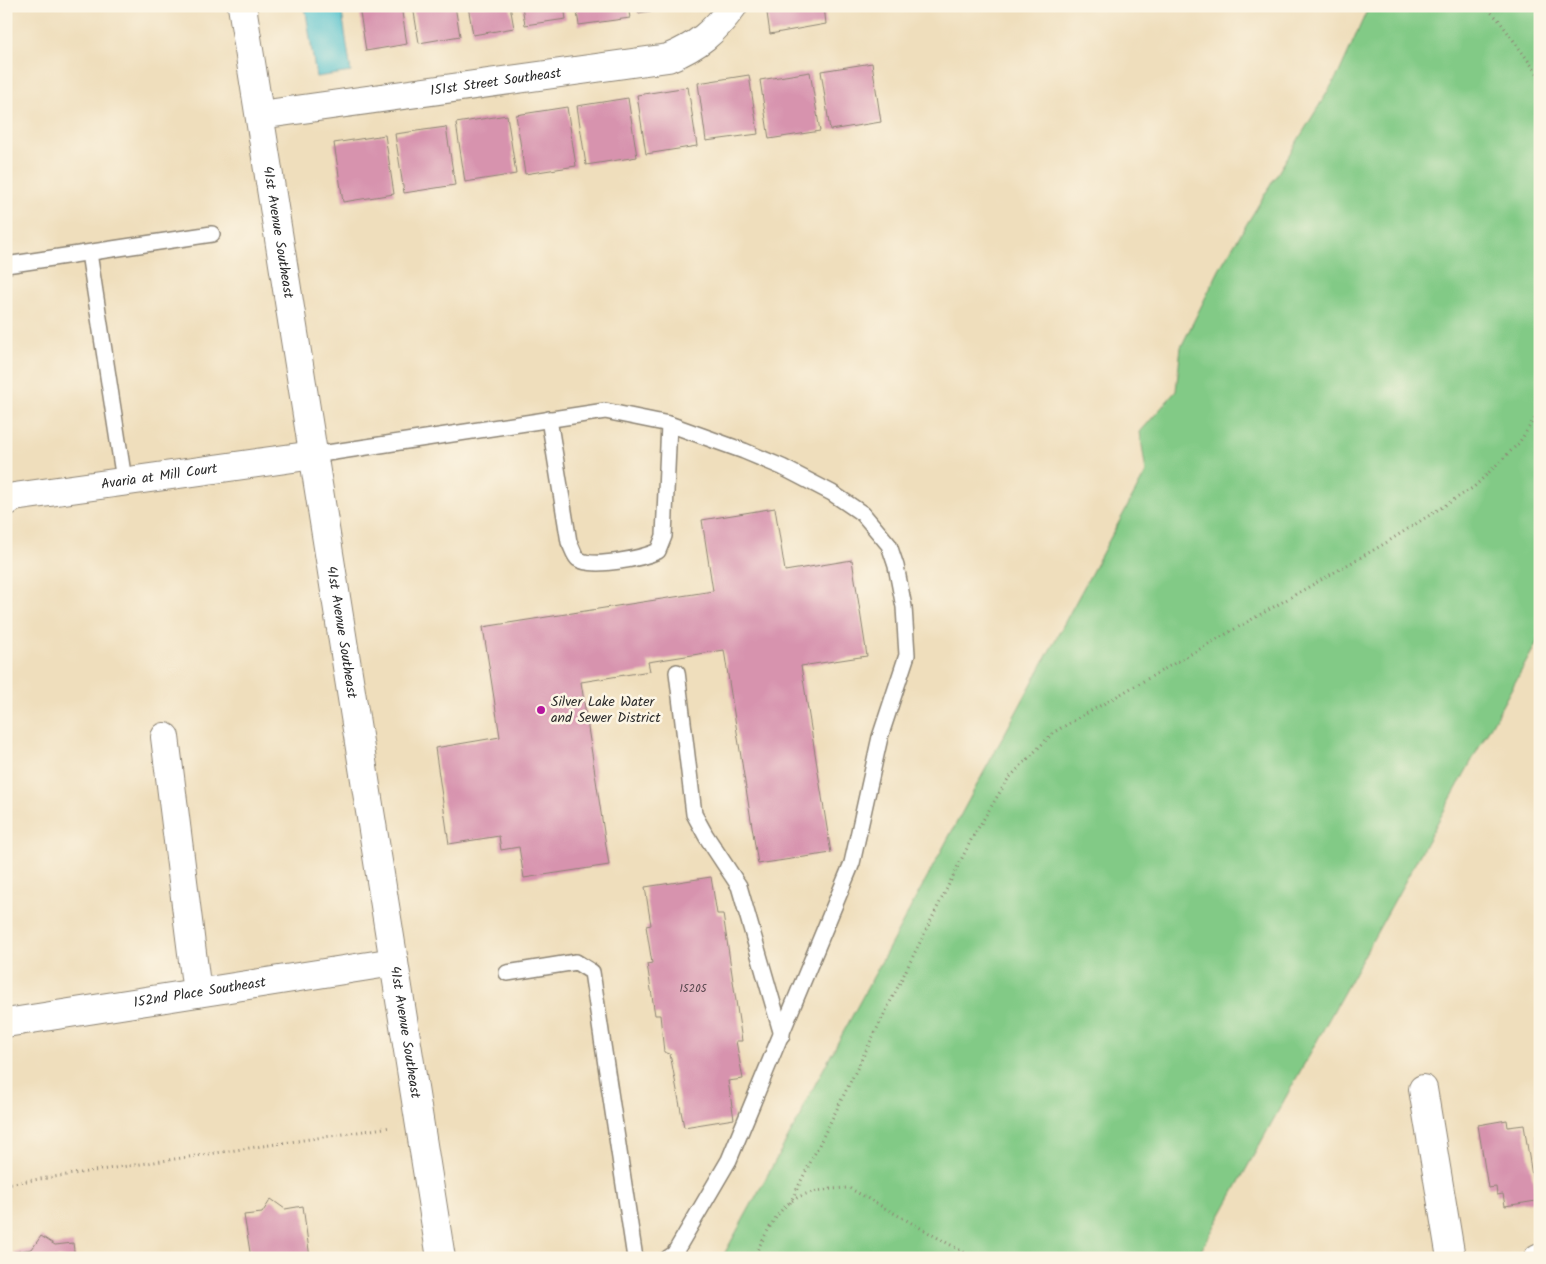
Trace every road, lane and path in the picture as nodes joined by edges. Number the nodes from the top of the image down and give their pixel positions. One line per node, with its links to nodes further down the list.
1 (242, 6): 5 (street, 41st Avenue Southeast)
2 (1484, 6): 4 (path)
3 (726, 16): 5 (street, 151st Street Southeast)
4 (1540, 78)
5 (260, 115): 12 (street, 41st Avenue Southeast)
6 (212, 234): 7 (lane)
7 (89, 253): 8 (lane); 13 (lane)
8 (6, 265)
9 (1540, 410): 25 (path)
10 (549, 419): 11 (lane); 11 (lane); 12 (lane)
11 (669, 424): 21 (lane)
12 (314, 455): 13 (street, Avaria at Mill Court); 17 (street, 41st Avenue Southeast)
13 (124, 480): 14 (street, Avaria at Mill Court)
14 (6, 502)
15 (676, 672): 21 (lane)
16 (165, 737): 19 (street)
17 (394, 962): 19 (street, 152nd Place Southeast); 23 (street, 41st Avenue Southeast)
18 (508, 973): 28 (lane)
19 (197, 992): 20 (street, 152nd Place Southeast)
20 (6, 1023)
21 (782, 1035): 29 (lane)
22 (1424, 1089): 31 (street)
23 (420, 1124): 24 (path); 27 (street, 41st Avenue Southeast)
24 (6, 1184)
25 (790, 1202): 26 (path); 30 (path)
26 (972, 1257)
27 (441, 1258)
28 (636, 1258)
29 (668, 1258)
30 (753, 1258)
31 (1451, 1258)

